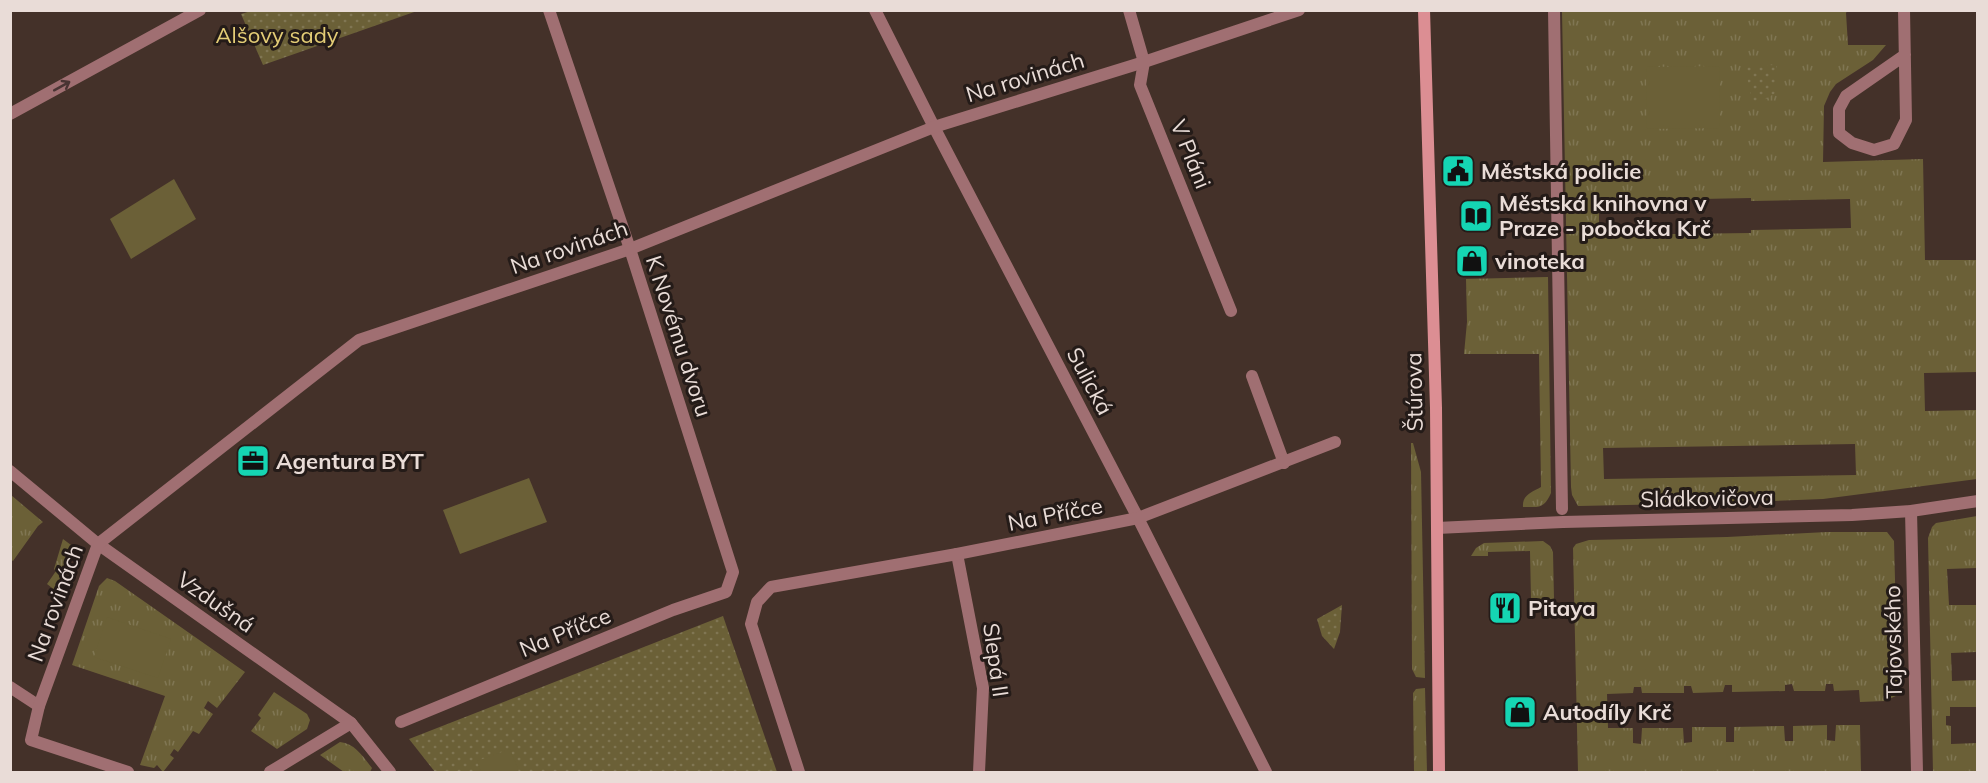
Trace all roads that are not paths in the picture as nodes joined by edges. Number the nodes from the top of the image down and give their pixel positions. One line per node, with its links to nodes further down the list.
1 (200, 10): 12 (street, one-way to 1)
2 (549, 10): 14 (street, K Novému dvoru)
3 (875, 10): 13 (street, Sulická)
4 (1128, 10): 11 (street, V Pláni)
5 (1299, 10): 9 (street, Na rovinách)
6 (1424, 10): 24 (street, Štúrova)
7 (1554, 10): 21 (street)
8 (1904, 10): 10 (street)
9 (1263, 16): 11 (street, Na rovinách)
10 (1905, 55): 10 (street)
11 (1144, 62): 13 (street, Na rovinách); 15 (street, V Pláni)
12 (10, 114)
13 (934, 127): 14 (street, Na rovinách); 23 (street, Sulická)
14 (630, 249): 25 (street, Na rovinách); 27 (street, K Novému dvoru)
15 (1231, 311)
16 (1252, 376): 18 (street)
17 (1335, 442): 18 (street, Na Příčce)
18 (1284, 463): 23 (street, Na Příčce)
19 (10, 471): 25 (street, Vzdušná)
20 (1977, 501): 22 (street, Sládkovičova)
21 (1563, 508)
22 (1911, 511): 24 (street, Sládkovičova); 39 (street, Tajovského)
23 (1138, 519): 26 (street, Na Příčce); 37 (street, Sulická)
24 (1437, 528): 38 (street, Štúrova)
25 (98, 544): 29 (street, Na rovinách); 31 (street, Vzdušná)
26 (957, 554): 35 (street, Na Příčce); 36 (street, Slepá II)
27 (733, 572): 30 (street, Na Příčce)
28 (10, 687): 29 (street, Na rovinách)
29 (39, 706): 32 (street)
30 (401, 722)
31 (351, 723): 33 (street); 34 (street, Vzdušná)
32 (128, 772)
33 (270, 772)
34 (390, 772)
35 (799, 772)
36 (979, 772)
37 (1266, 772)
38 (1439, 772)
39 (1917, 772)

